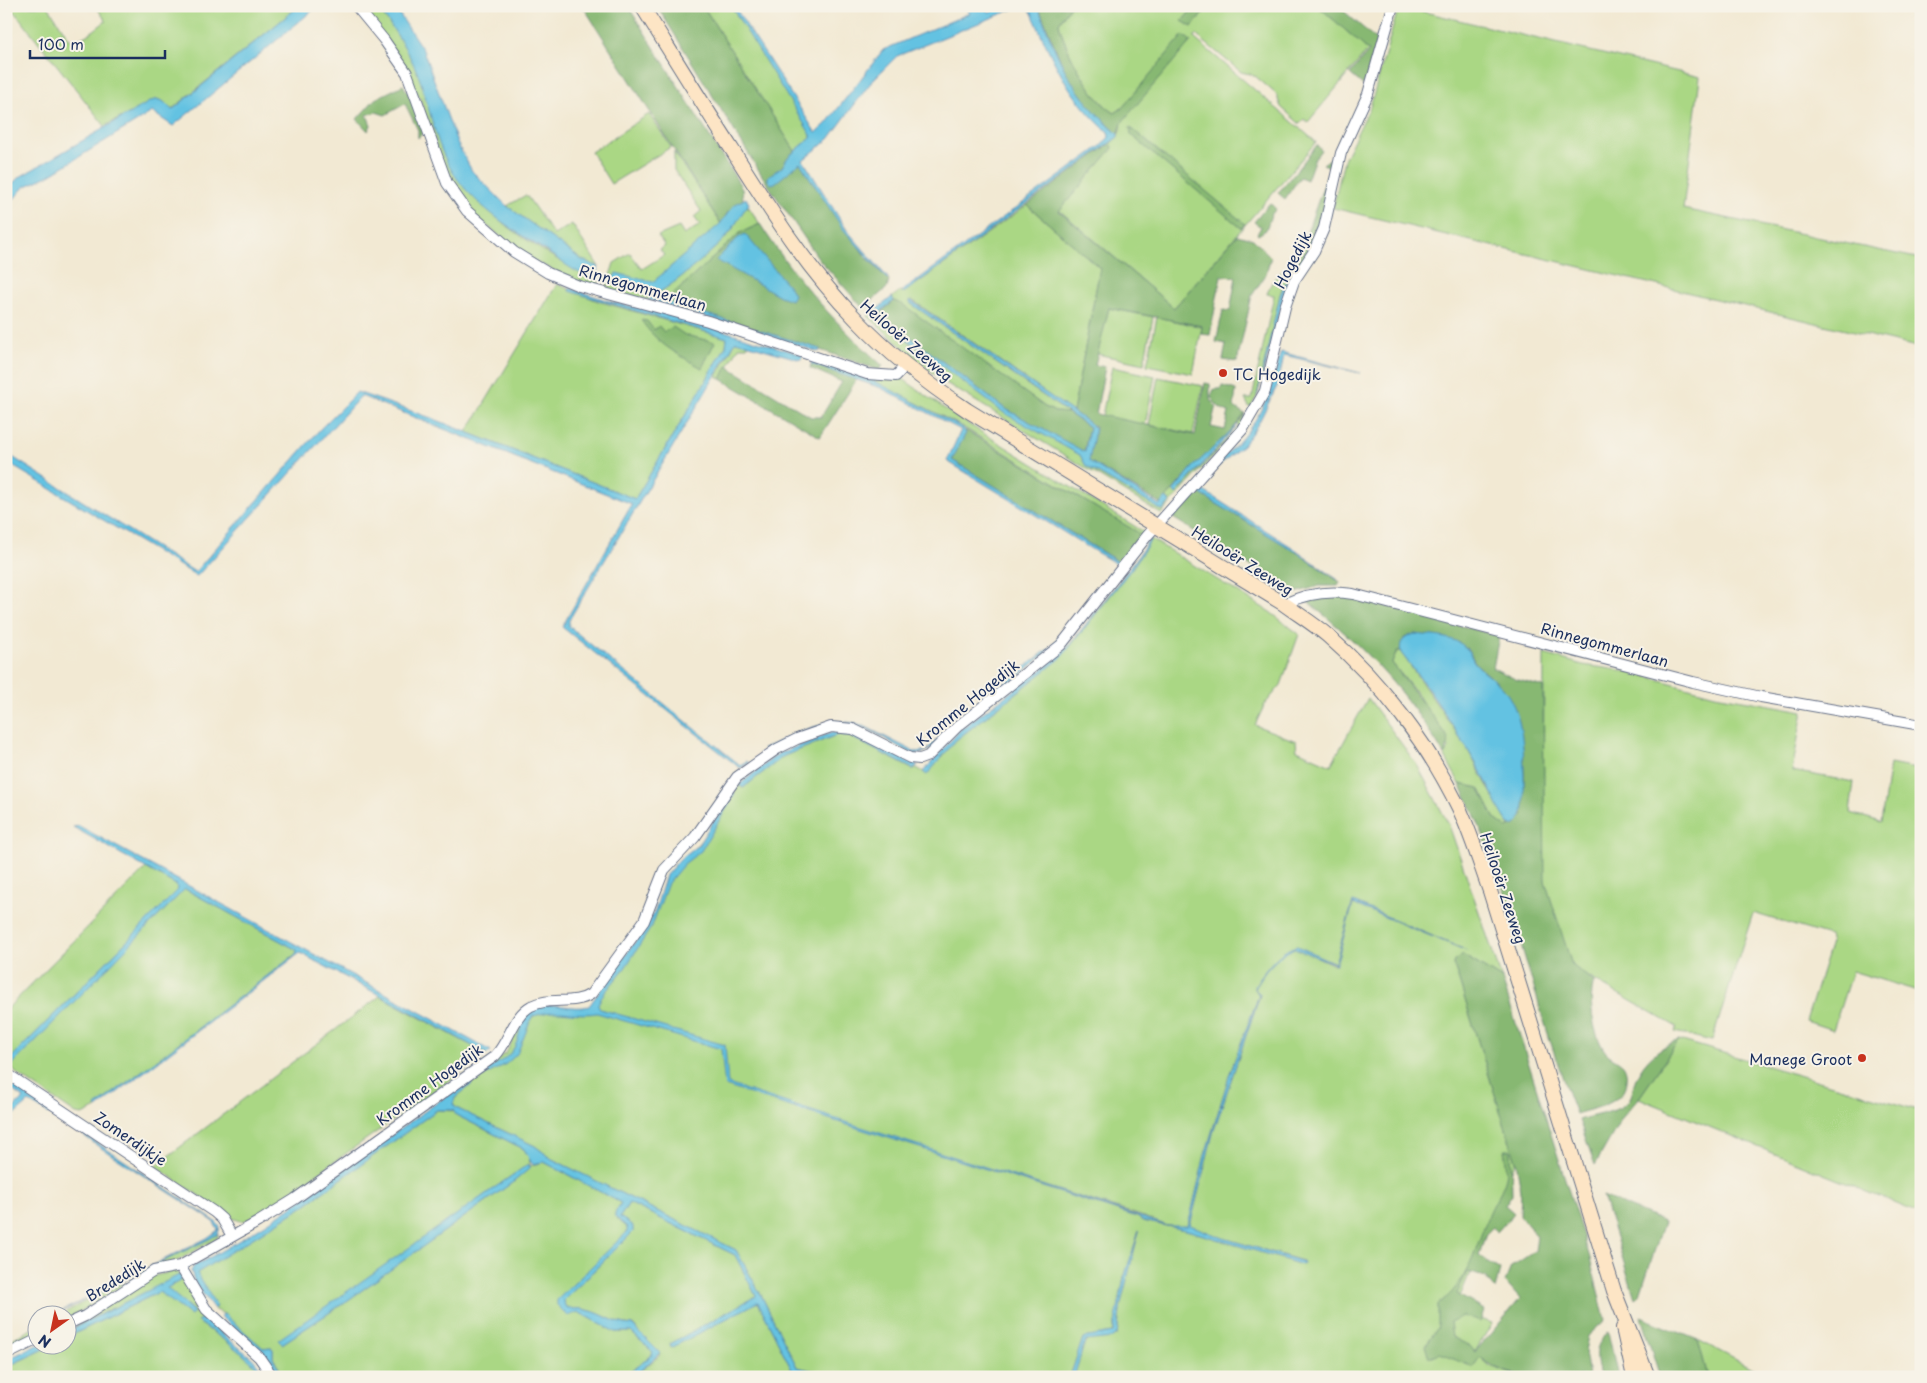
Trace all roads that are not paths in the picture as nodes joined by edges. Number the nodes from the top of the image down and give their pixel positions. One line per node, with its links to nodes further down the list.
1 (356, 6): 4 (street, Rinnegommerlaan)
2 (642, 6): 4 (street, Heilooër Zeeweg)
3 (1393, 6): 5 (street, Hogedijk)
4 (906, 365): 5 (street, Heilooër Zeeweg)
5 (1157, 524): 6 (street, Heilooër Zeeweg); 9 (street, Kromme Hogedijk)
6 (1284, 604): 7 (street, Rinnegommerlaan); 11 (street, Heilooër Zeeweg)
7 (1921, 725)
8 (6, 1073): 9 (street, Zomerdijkje)
9 (232, 1236): 10 (street, Brededijk)
10 (180, 1266): 12 (street, Brededijk); 15 (street)
11 (1614, 1290): 16 (street, Heilooër Zeeweg); 17 (street, Heilooër Zeeweg)
12 (78, 1319)
13 (28, 1344): 14 (street)
14 (6, 1355)
15 (273, 1377)
16 (1634, 1377)
17 (1648, 1377)

